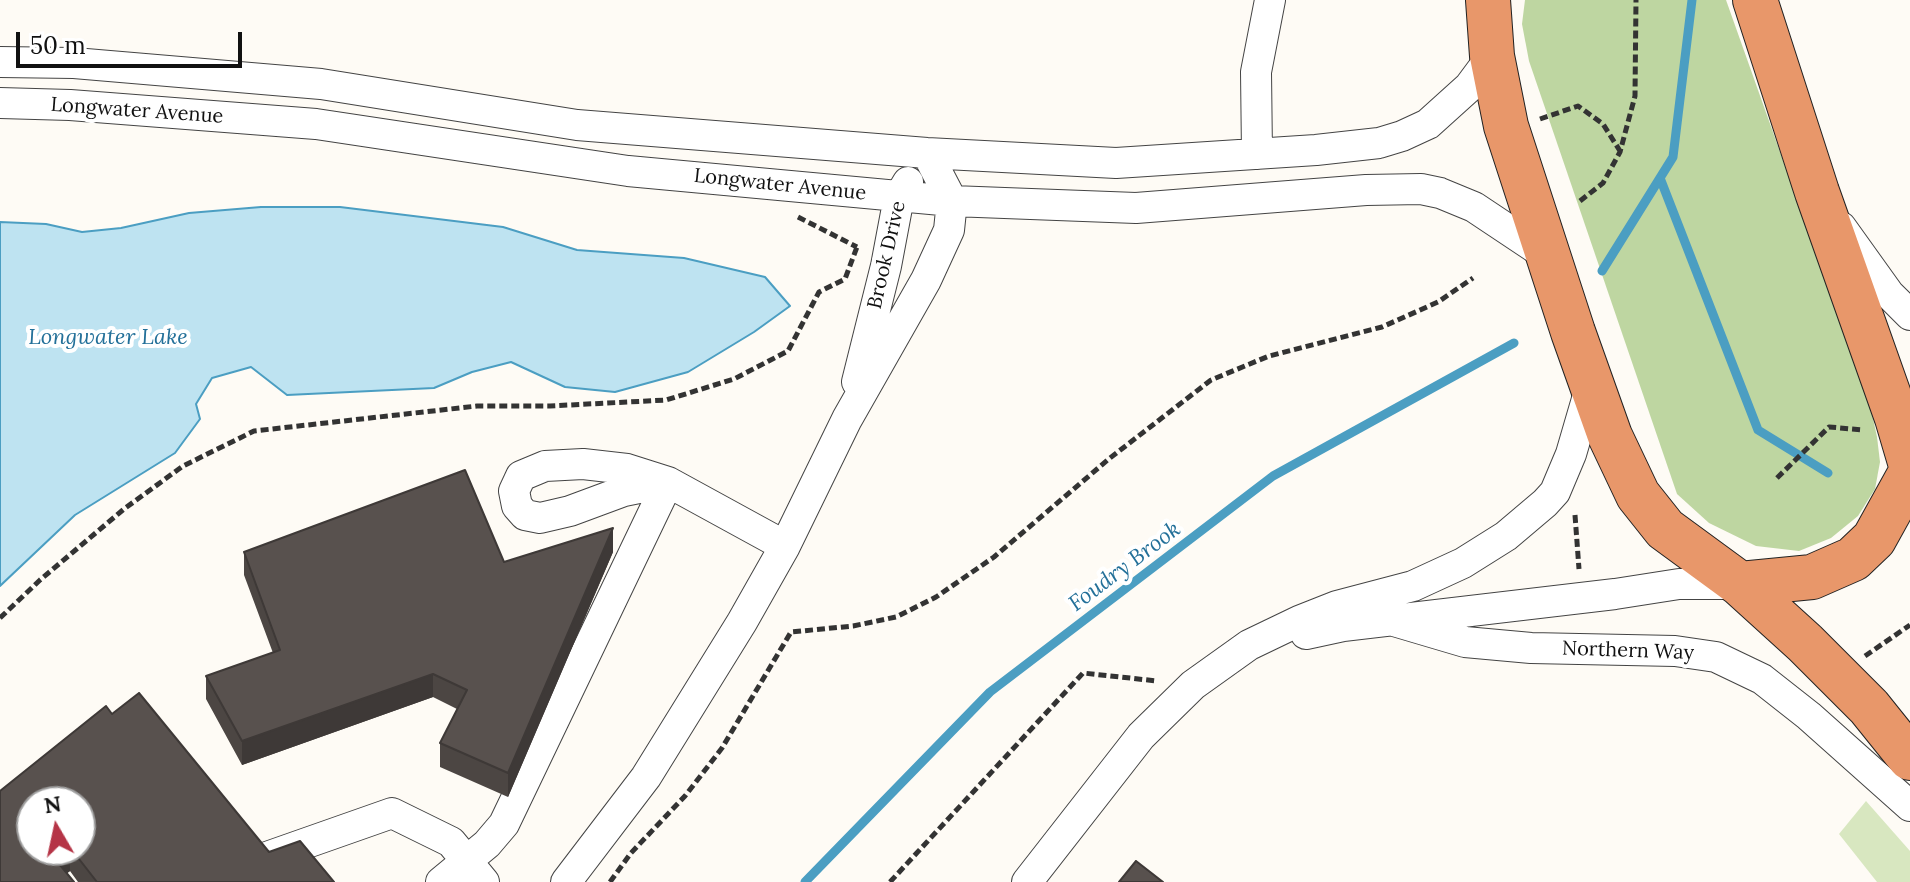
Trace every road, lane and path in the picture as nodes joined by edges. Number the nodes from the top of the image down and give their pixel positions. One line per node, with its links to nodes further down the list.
1 (1270, 0): 11 (street)
2 (1488, 0): 5 (highway)
3 (1636, 0): 9 (path)
4 (1755, 0): 12 (highway)
5 (1492, 56): 11 (street, Longwater Avenue); 17 (highway)
6 (0, 62): 10 (street, Longwater Avenue)
7 (0, 103): 13 (street, Longwater Avenue)
8 (1546, 118): 9 (path)
9 (1620, 152): 15 (path)
10 (927, 153): 11 (street, Longwater Avenue); 13 (street, Brook Drive); 14 (street)
11 (1257, 154)
12 (1817, 192): 19 (street); 23 (highway)
13 (899, 197): 14 (street, Longwater Avenue); 16 (street, Brook Drive)
14 (952, 201): 17 (street, Longwater Avenue); 21 (street, Brook Drive)
15 (1580, 201)
16 (890, 245): 21 (street, Brook Drive); 28 (path)
17 (1546, 255): 20 (highway)
18 (1473, 278): 40 (path)
19 (1910, 315)
20 (1592, 382): 27 (highway); 31 (street, Northern Way)
21 (847, 419): 26 (street, Brook Drive)
22 (1870, 430): 25 (path)
23 (1910, 462)
24 (1910, 474): 27 (highway)
25 (1777, 478)
26 (785, 546): 36 (street); 39 (street, Brook Drive)
27 (1740, 584): 29 (street, Northern Way); 34 (highway)
28 (0, 618)
29 (1394, 621): 31 (street, Northern Way); 35 (street, Northern Way)
30 (1910, 625): 32 (path)
31 (1249, 645): 33 (street, Northern Way)
32 (1856, 646)
33 (1193, 685): 41 (path); 42 (street, Northern Way)
34 (1910, 758)
35 (1910, 806)
36 (476, 871): 37 (street); 38 (street)
37 (241, 872)
38 (441, 882)
39 (566, 882)
40 (610, 882)
41 (890, 882)
42 (1027, 882)

